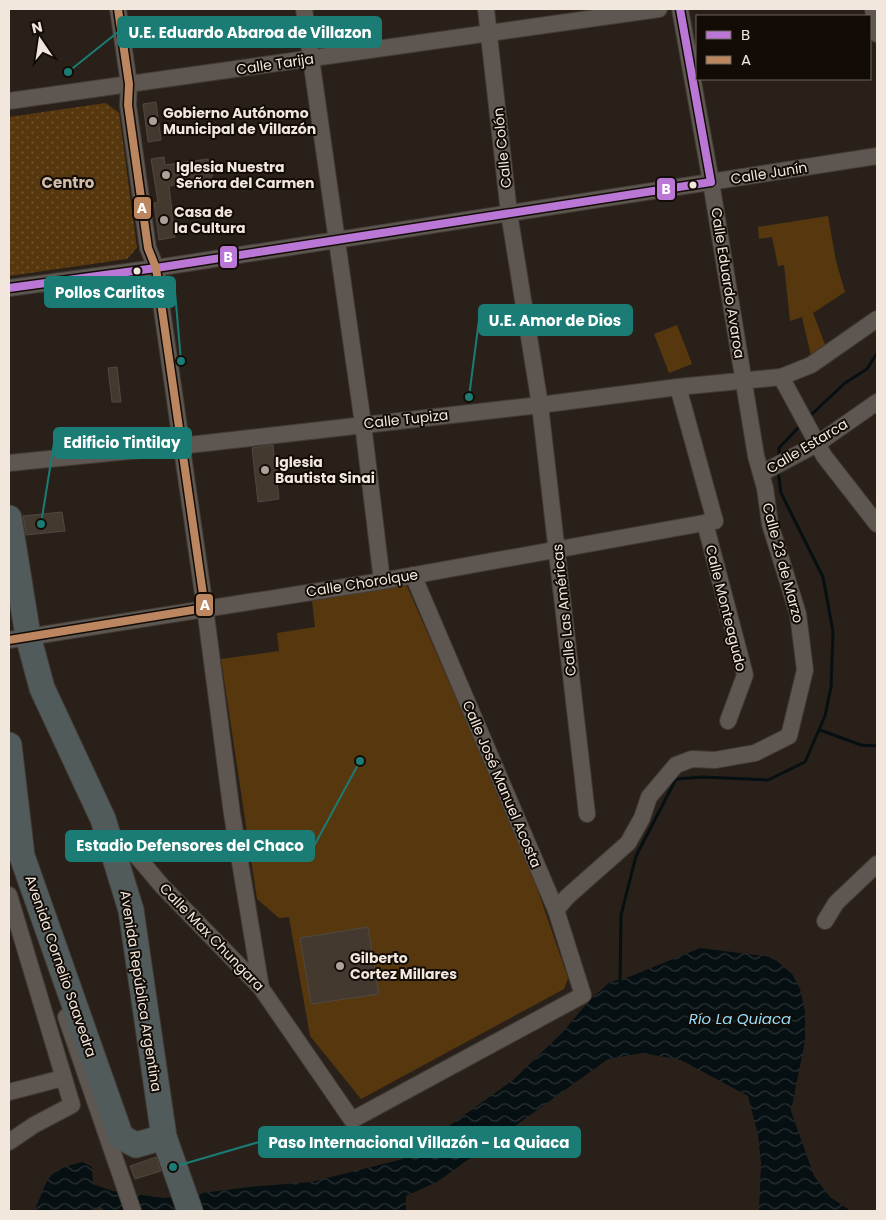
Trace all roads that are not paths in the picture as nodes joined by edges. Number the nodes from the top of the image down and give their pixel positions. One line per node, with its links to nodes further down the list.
1 (118, 9): 10 (street)
2 (304, 9): 9 (street)
3 (486, 9): 7 (street, Calle Colón)
4 (659, 9): 7 (street, Calle Tarija)
5 (680, 9): 13 (street, Calle Eduardo Avaroa)
6 (873, 9): 8 (street)
7 (489, 32): 9 (street, Calle Tarija); 14 (street, Calle Colón)
8 (877, 34)
9 (311, 59): 10 (street, Calle Tarija); 15 (street)
10 (129, 84): 11 (street, Calle Tarija); 16 (street)
11 (9, 101)
12 (877, 156): 13 (street, Calle Junín)
13 (711, 182): 14 (street, Calle Junín); 20 (street, Calle Eduardo Avaroa)
14 (509, 213): 15 (street, Calle Junín); 23 (street, Calle Colón)
15 (338, 239): 16 (street, Calle Junín); 24 (street)
16 (156, 268): 17 (street, Calle Junín); 26 (street)
17 (9, 288)
18 (877, 318): 19 (street, Calle Tupiza)
19 (781, 377): 20 (street, Calle Tupiza); 25 (street)
20 (744, 380): 21 (street, Calle Tupiza); 28 (street, Calle 23 de Marzo)
21 (678, 387): 23 (street, Calle Tupiza); 30 (street, Calle Monteagudo)
22 (877, 402): 25 (street, Calle Estarca)
23 (540, 405): 24 (street, Calle Tupiza); 32 (street, Calle Las Américas)
24 (363, 424): 26 (street, Calle Tupiza); 34 (street)
25 (817, 444): 28 (street, Calle Estarca); 31 (street)
26 (180, 446): 27 (street, Calle Tupiza); 35 (street)
27 (9, 463)
28 (762, 474): 44 (street, Calle 23 de Marzo)
29 (9, 518): 36 (highway, Avenida República Argentina)
30 (710, 522): 32 (street, Calle Chorolque); 37 (street, Calle Monteagudo)
31 (877, 524)
32 (557, 549): 33 (street, Calle Chorolque); 39 (street, Calle Las Américas)
33 (413, 575): 34 (street, Calle Chorolque); 44 (street, Calle José Manuel Acosta)
34 (382, 581): 35 (street, Calle Chorolque)
35 (205, 608): 36 (street, Calle Chorolque); 46 (street)
36 (18, 638): 40 (highway, Avenida República Argentina)
37 (728, 721)
38 (9, 746): 41 (highway, Avenida Cornelio Saavedra)
39 (587, 814)
40 (111, 840): 46 (street, Calle Max Chungara); 50 (highway, Avenida República Argentina)
41 (17, 857): 50 (highway, Avenida Cornelio Saavedra); 52 (street)
42 (877, 864): 45 (street)
43 (9, 895): 47 (street)
44 (556, 910): 49 (street, Calle José Manuel Acosta)
45 (825, 921)
46 (262, 988): 49 (street, Calle Max Chungara)
47 (63, 1078): 48 (street); 51 (street)
48 (9, 1092)
49 (352, 1120)
50 (164, 1137): 53 (highway, Avenida República Argentina)
51 (9, 1142)
52 (133, 1211)
53 (190, 1211)

